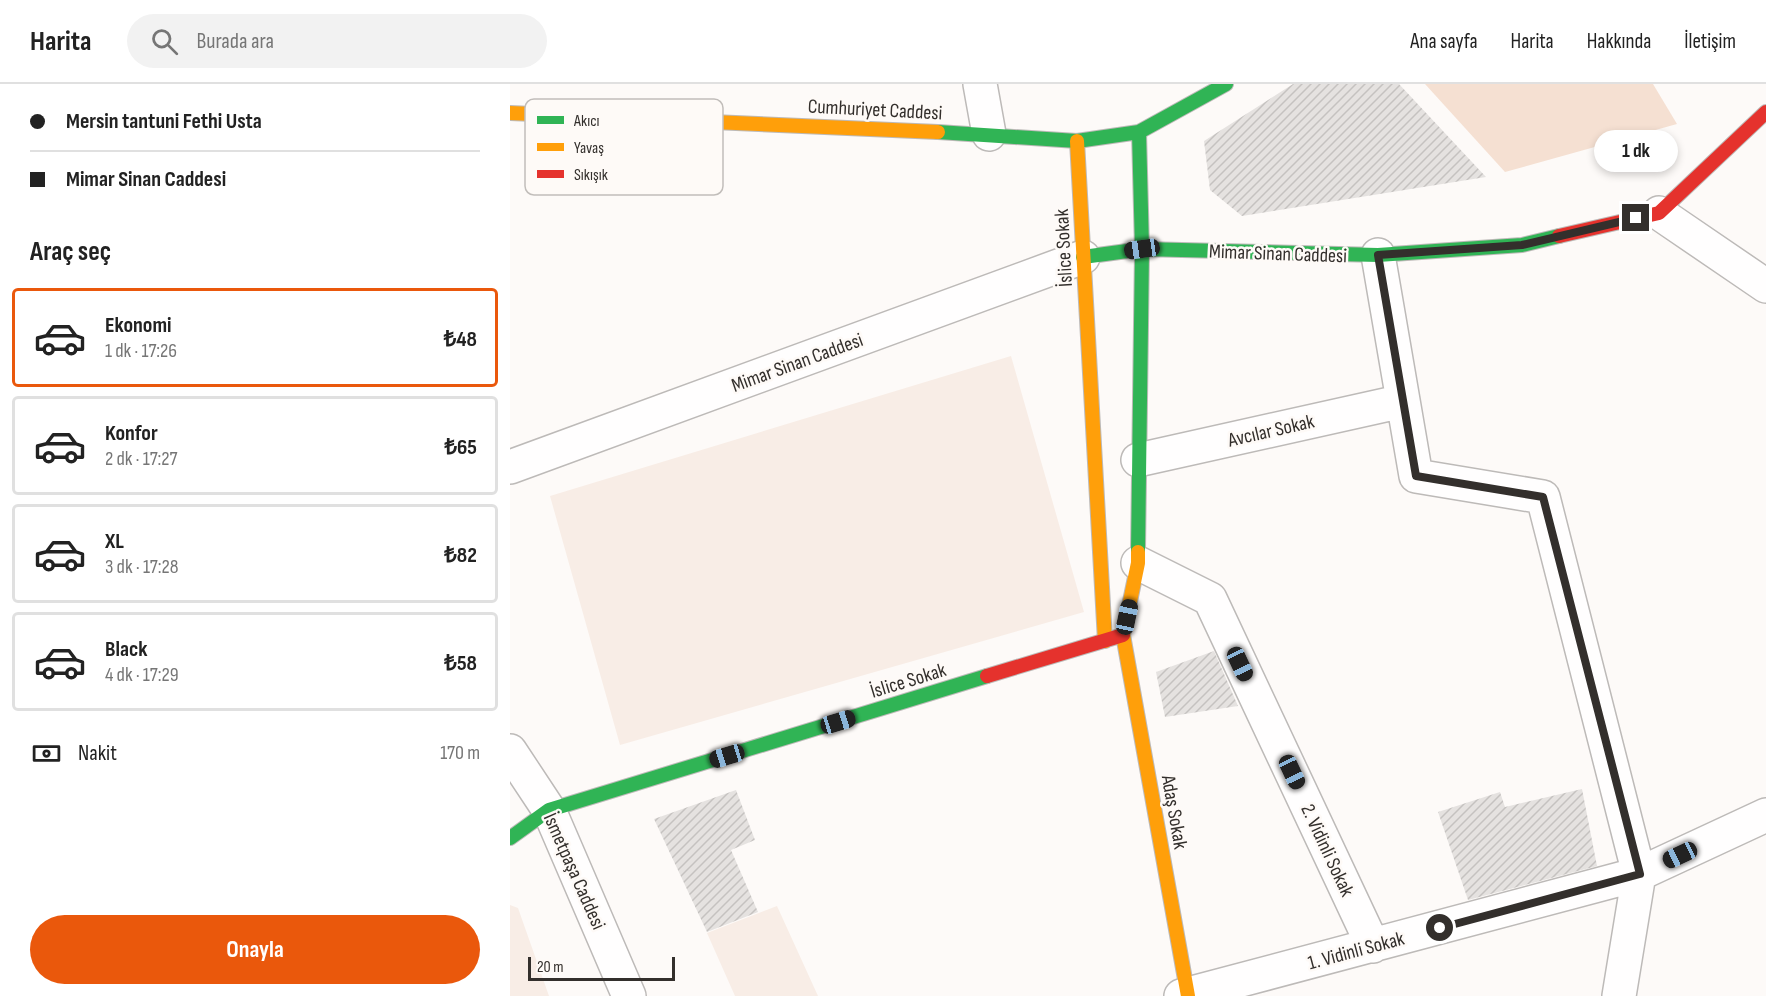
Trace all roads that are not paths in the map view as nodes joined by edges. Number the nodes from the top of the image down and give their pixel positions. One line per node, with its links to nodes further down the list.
1 (980, 84): 8 (street)
2 (1226, 84): 7 (main road, Cumhuriyet Caddesi)
3 (1766, 112): 10 (main road)
4 (510, 113): 5 (main road, Cumhuriyet Caddesi)
5 (525, 114)
6 (723, 122): 8 (main road, Cumhuriyet Caddesi)
7 (1139, 132): 9 (main road, Cumhuriyet Caddesi); 11 (main road)
8 (989, 134): 9 (main road, Cumhuriyet Caddesi)
9 (1077, 141): 13 (main road, İslice Sokak)
10 (1659, 213): 12 (main road, Mimar Sinan Caddesi); 14 (street)
11 (1142, 249): 12 (main road, Mimar Sinan Caddesi); 13 (main road, Mimar Sinan Caddesi); 16 (main road)
12 (1378, 255): 15 (street)
13 (1083, 257): 17 (street, Mimar Sinan Caddesi); 20 (main road, İslice Sokak)
14 (1766, 286)
15 (1403, 401): 16 (street, Avcılar Sokak); 25 (street)
16 (1138, 460): 18 (main road)
17 (510, 466)
18 (1138, 563): 19 (main road); 26 (street, 2. Vidinli Sokak)
19 (1123, 635): 20 (main road, İslice Sokak); 27 (main road, Adaş Sokak)
20 (1105, 641): 22 (main road, İslice Sokak)
21 (510, 751): 22 (street, İsmetpaşa Caddesi)
22 (549, 810): 24 (main road, İslice Sokak); 28 (street, İsmetpaşa Caddesi)
23 (1766, 815): 25 (street, 1. Vidinli Sokak)
24 (510, 838)
25 (1640, 874): 26 (street, 1. Vidinli Sokak); 29 (street)
26 (1373, 946): 27 (street, 1. Vidinli Sokak)
27 (1186, 995)
28 (630, 996)
29 (1619, 996)

